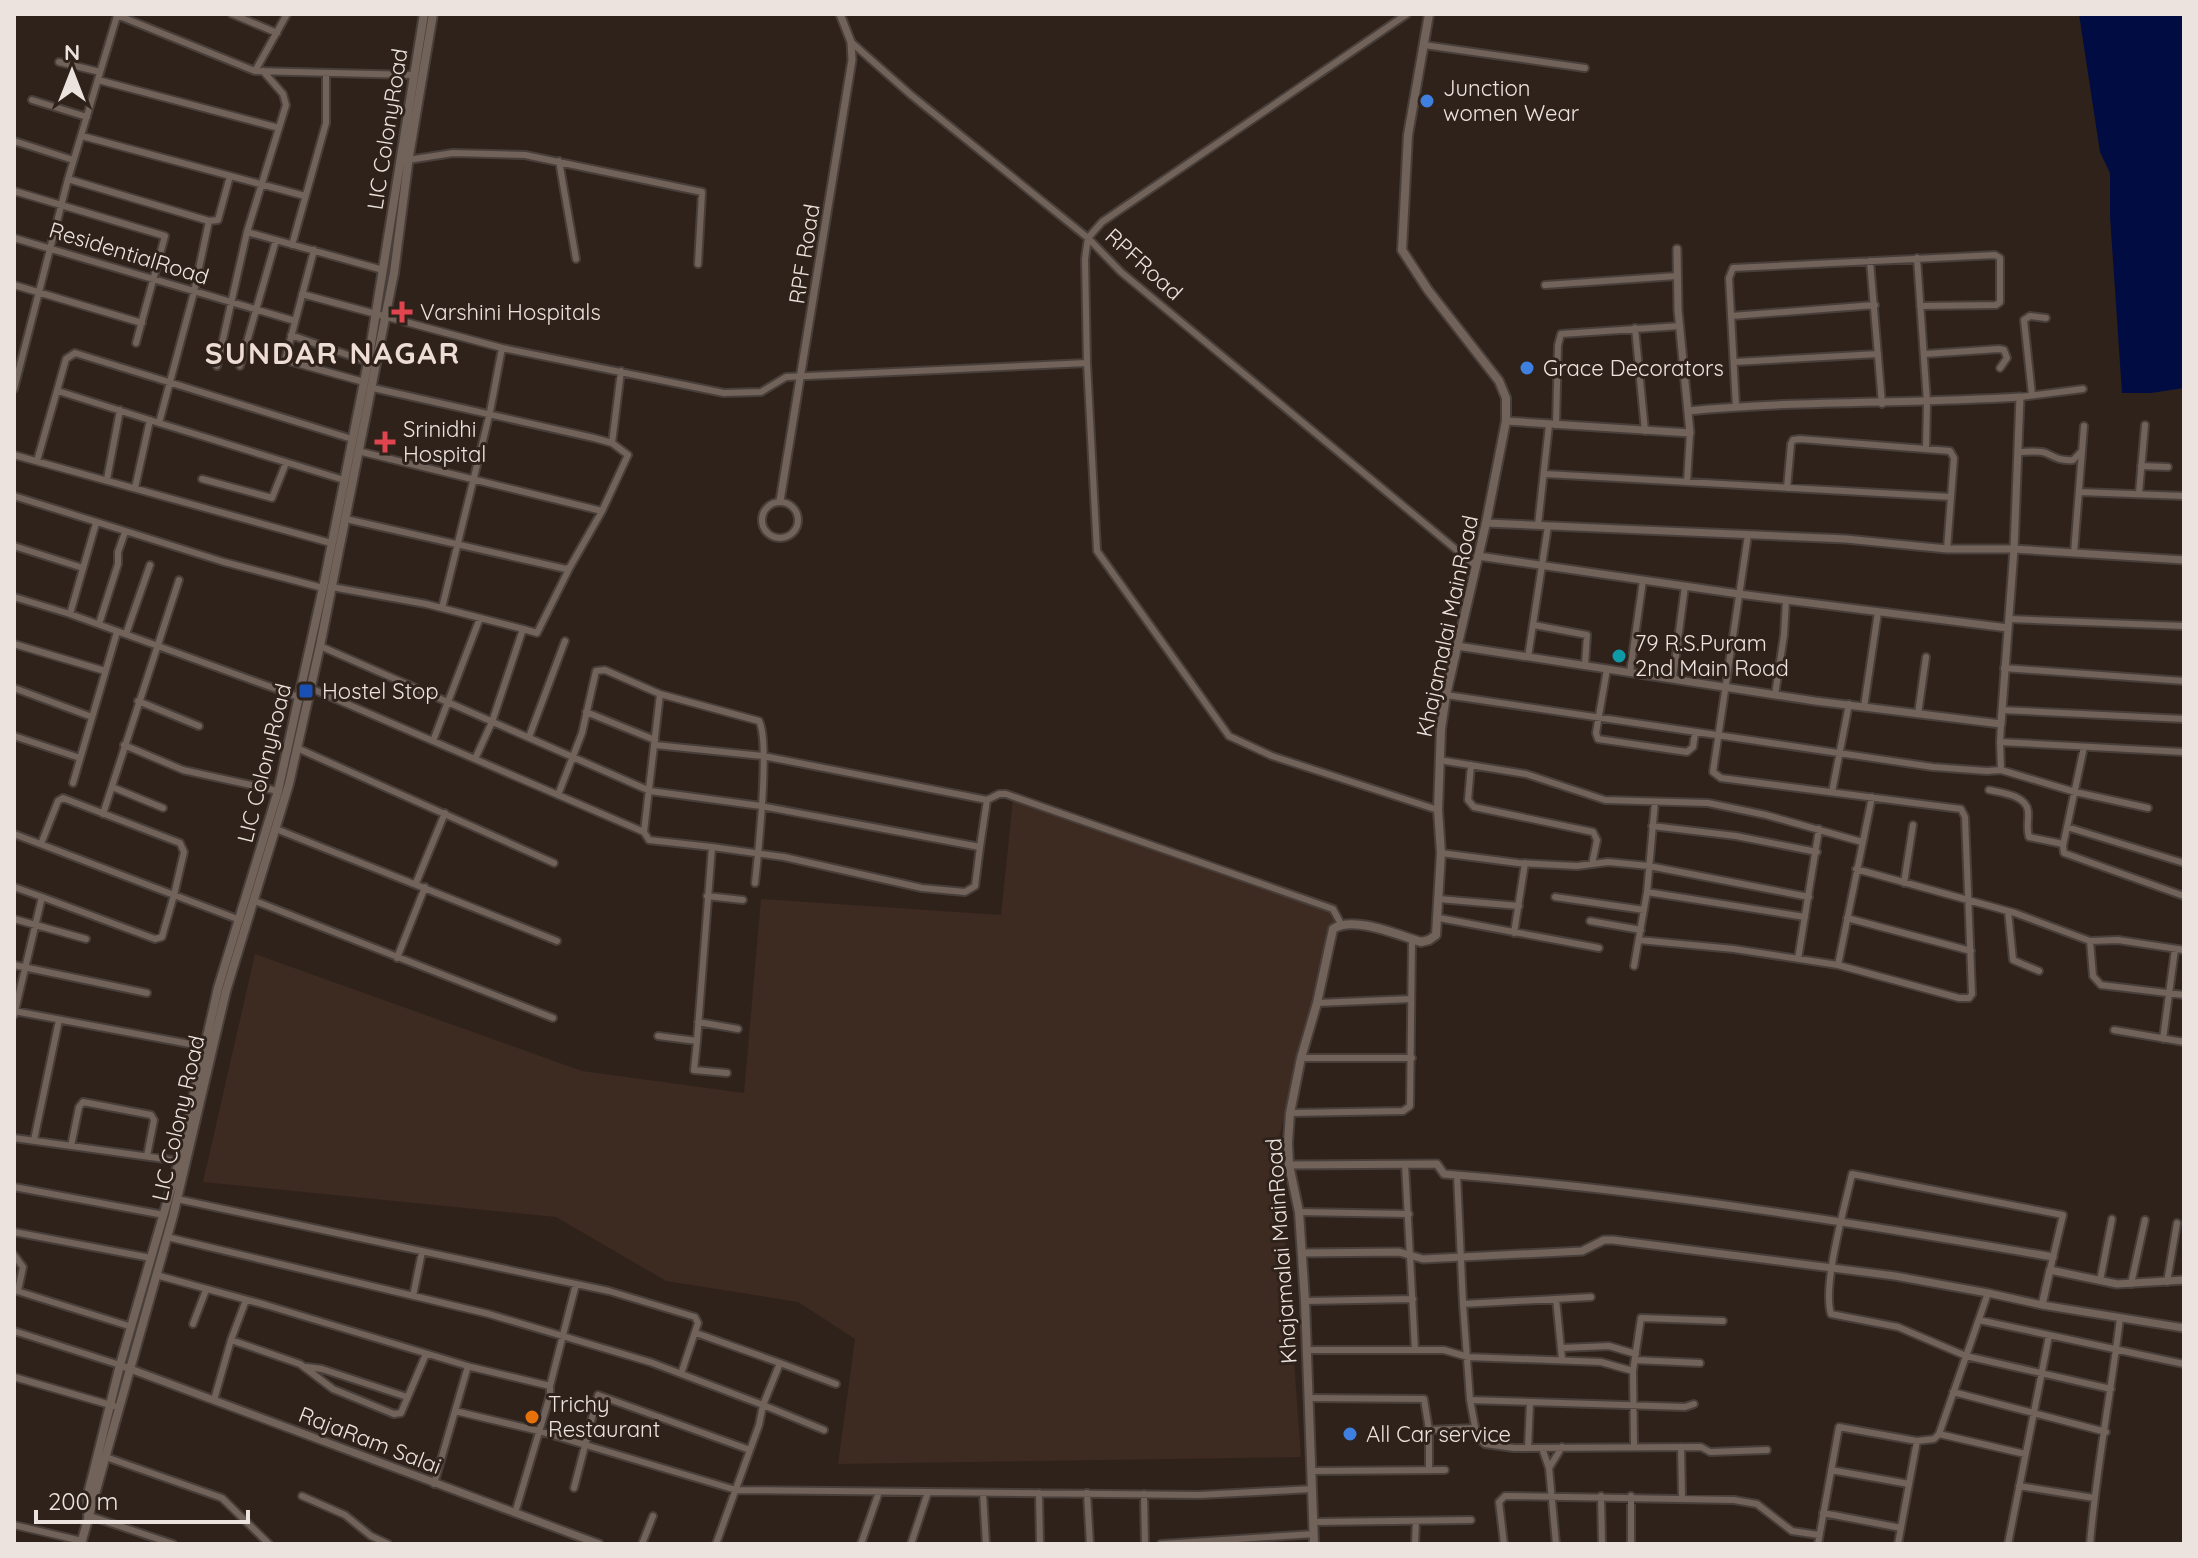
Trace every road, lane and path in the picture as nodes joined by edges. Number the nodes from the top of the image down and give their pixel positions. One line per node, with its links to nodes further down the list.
1 (232, 14): 9 (street)
2 (287, 14): 9 (street)
3 (424, 14): 17 (main road, LIC ColonyRoad)
4 (433, 14): 25 (main road, LIC ColonyRoad)
5 (840, 14): 10 (street, RPF Road)
6 (1407, 14): 36 (street, RPFRoad)
7 (1429, 14): 11 (main road, Khajamalai MainRoad)
8 (116, 15): 14 (street); 15 (street)
9 (277, 33): 14 (street)
10 (851, 42): 36 (street); 77 (street, RPF Road)
11 (1424, 45): 13 (street); 93 (main road, Khajamalai MainRoad)
12 (59, 62): 15 (street)
13 (1585, 68)
14 (259, 71): 16 (street); 21 (street)
15 (100, 72): 18 (street)
16 (326, 73): 17 (street); 31 (street)
17 (413, 75): 25 (main road, LIC ColonyRoad)
18 (98, 80): 20 (street); 21 (street)
19 (32, 100): 20 (street)
20 (87, 117): 22 (street)
21 (279, 128): 29 (street)
22 (82, 136): 24 (street); 27 (street)
23 (14, 141): 24 (street)
24 (73, 160): 28 (street)
25 (404, 160): 26 (street); 46 (main road, LIC ColonyRoad); 59 (main road, LIC ColonyRoad)
26 (559, 161): 43 (street); 45 (street)
27 (230, 176): 29 (street); 33 (street)
28 (68, 179): 32 (street); 33 (street)
29 (262, 184): 31 (street); 34 (street)
30 (14, 191): 32 (street)
31 (305, 196): 38 (street)
32 (62, 205): 39 (street); 48 (street)
33 (209, 221): 51 (street)
34 (247, 232): 37 (street); 54 (street)
35 (14, 238): 39 (street, ResidentialRoad)
36 (1088, 238): 72 (street); 144 (street, RPFRoad)
37 (276, 240): 38 (street); 57 (street)
38 (292, 245): 41 (street)
39 (51, 249): 48 (street, ResidentialRoad); 52 (street)
40 (1677, 249): 47 (street)
41 (314, 250): 46 (street); 53 (street)
42 (1917, 258): 44 (street); 56 (street); 56 (street)
43 (576, 259)
44 (1870, 261): 55 (street); 58 (street)
45 (698, 264)
46 (383, 270): 59 (main road, LIC ColonyRoad)
47 (1677, 276): 50 (street); 63 (street)
48 (153, 281): 51 (street, ResidentialRoad); 62 (street)
49 (14, 285): 52 (street)
50 (1545, 285)
51 (194, 292): 54 (street, ResidentialRoad); 78 (street)
52 (40, 293): 62 (street); 81 (street)
53 (302, 294): 59 (street); 61 (street)
54 (233, 303): 57 (street, ResidentialRoad); 73 (street)
55 (1875, 305): 58 (street); 68 (street)
56 (1920, 306): 69 (street)
57 (256, 310): 61 (street, ResidentialRoad); 74 (street)
58 (1731, 316): 71 (street)
59 (381, 317): 67 (street); 70 (main road, LIC ColonyRoad); 80 (main road, LIC ColonyRoad)
60 (2046, 318): 84 (street)
61 (295, 321): 65 (street)
62 (142, 323): 66 (street)
63 (1680, 326): 64 (street); 90 (street)
64 (1635, 328): 95 (street); 98 (street)
65 (291, 335): 70 (street); 79 (street)
66 (136, 343)
67 (502, 348): 76 (street); 91 (street)
68 (1878, 354): 71 (street); 87 (street)
69 (1925, 354): 75 (street); 86 (street)
70 (368, 362): 79 (main road, LIC ColonyRoad)
71 (1734, 362): 88 (street)
72 (1087, 363): 77 (street); 233 (street)
73 (217, 366)
74 (240, 366)
75 (2000, 368)
76 (621, 371): 77 (street); 101 (street)
77 (802, 376): 124 (street, RPF Road)
78 (170, 381): 83 (street); 94 (street); 100 (street)
79 (364, 382): 100 (main road, LIC ColonyRoad)
80 (373, 388): 91 (street); 103 (main road, LIC ColonyRoad)
81 (14, 389)
82 (2083, 389): 84 (street)
83 (58, 391): 89 (street); 107 (street)
84 (2032, 395): 85 (street)
85 (2020, 397): 86 (street); 104 (street)
86 (1927, 402): 87 (street); 102 (street)
87 (1882, 404): 88 (street)
88 (1736, 407): 90 (street)
89 (120, 410): 92 (street); 112 (street)
90 (1688, 411): 99 (street)
91 (490, 412): 101 (street); 114 (street)
92 (150, 420): 94 (street); 117 (street)
93 (1506, 421): 95 (street); 128 (main road, Khajamalai MainRoad)
94 (159, 423): 108 (street)
95 (1553, 425): 98 (street); 111 (street)
96 (2145, 425): 109 (street)
97 (2084, 426): 105 (street)
98 (1645, 431): 99 (street)
99 (1690, 433): 116 (street)
100 (352, 439): 115 (main road, LIC ColonyRoad)
101 (612, 443): 125 (street)
102 (1926, 449): 118 (street); 123 (street)
103 (358, 451): 114 (street); 126 (main road, LIC ColonyRoad)
104 (2018, 452): 105 (street); 138 (street)
105 (2080, 453): 119 (street)
106 (14, 455): 107 (street)
107 (37, 461): 112 (street)
108 (286, 463): 113 (street); 115 (street)
109 (2141, 466): 110 (street); 120 (street)
110 (2168, 467)
111 (1546, 474): 116 (street); 129 (street)
112 (107, 479): 117 (street)
113 (202, 479)
114 (473, 479): 125 (street); 135 (street)
115 (344, 480): 131 (main road, LIC ColonyRoad)
116 (1687, 482): 118 (street)
117 (135, 488): 134 (street)
118 (1787, 488): 123 (street)
119 (2080, 492): 120 (street); 139 (street)
120 (2139, 493): 122 (street)
121 (14, 496): 127 (street)
122 (2184, 496)
123 (1951, 497): 137 (street)
124 (780, 501): 124 (street)
125 (602, 511): 145 (street)
126 (346, 519): 131 (main road, LIC ColonyRoad); 135 (street)
127 (96, 523): 132 (street); 146 (street)
128 (1486, 523): 129 (street); 140 (main road, Khajamalai MainRoad)
129 (1538, 525): 130 (street)
130 (1548, 526): 133 (street); 143 (street)
131 (339, 529): 134 (main road, LIC ColonyRoad); 150 (main road, LIC ColonyRoad)
132 (125, 532): 150 (street); 159 (street)
133 (1748, 535): 137 (street); 151 (street)
134 (331, 543): 150 (main road, LIC ColonyRoad)
135 (458, 545): 145 (street); 154 (street)
136 (14, 546): 146 (street)
137 (1947, 549): 138 (street)
138 (2014, 549): 139 (street); 158 (street)
139 (2074, 553): 141 (street)
140 (1478, 556): 143 (street); 144 (main road, Khajamalai MainRoad)
141 (2184, 560)
142 (150, 565): 165 (street)
143 (1543, 565): 148 (street); 160 (street)
144 (1476, 566): 170 (main road, Khajamalai MainRoad)
145 (570, 567): 163 (street)
146 (83, 568): 156 (street)
147 (179, 580): 168 (street)
148 (1643, 580): 149 (street); 177 (street)
149 (1685, 586): 151 (street); 178 (street)
150 (327, 587): 154 (street); 169 (main road, LIC ColonyRoad); 186 (main road, LIC ColonyRoad)
151 (1739, 594): 153 (street); 180 (street)
152 (14, 597): 156 (street)
153 (1786, 600): 155 (street); 185 (street)
154 (442, 608): 157 (street)
155 (1878, 612): 162 (street); 190 (street)
156 (70, 614): 159 (street)
157 (480, 618): 163 (street); 188 (street)
158 (2009, 619): 161 (street); 162 (street)
159 (99, 624): 164 (street)
160 (1534, 625): 171 (street); 173 (street)
161 (2184, 626)
162 (2008, 628): 174 (street)
163 (523, 629): 197 (street)
164 (117, 632): 165 (street); 176 (street)
165 (126, 634): 168 (street)
166 (565, 641): 203 (street)
167 (14, 644): 176 (street)
168 (158, 646): 186 (street); 187 (street)
169 (320, 646): 182 (main road, LIC ColonyRoad); 188 (street)
170 (1457, 646): 171 (street); 184 (main road, Khajamalai MainRoad)
171 (1528, 657): 173 (street)
172 (1926, 657): 193 (street)
173 (1585, 665): 175 (street)
174 (2004, 668): 179 (street); 191 (street)
175 (1607, 669): 177 (street); 195 (street)
176 (105, 671): 194 (street)
177 (1630, 672): 178 (street)
178 (1673, 678): 180 (street)
179 (2184, 681)
180 (1725, 687): 185 (street); 201 (street)
181 (14, 688): 194 (street)
182 (310, 688): 186 (main road, LIC ColonyRoad); 204 (street)
183 (660, 694): 192 (street); 205 (street); 213 (street)
184 (1446, 695): 195 (street); 216 (main road, Khajamalai MainRoad)
185 (1775, 695): 189 (street)
186 (303, 698): 209 (main road); 222 (main road, LIC ColonyRoad)
187 (138, 701): 199 (street); 207 (street)
188 (447, 702): 197 (street); 204 (street)
189 (1849, 704): 190 (street); 211 (street)
190 (1864, 707): 193 (street)
191 (2002, 710): 196 (street); 198 (street)
192 (586, 712): 205 (street); 212 (street)
193 (1918, 714): 198 (street)
194 (92, 717): 214 (street)
195 (1599, 717): 200 (street); 200 (street)
196 (2184, 719)
197 (492, 722): 203 (street); 215 (street)
198 (2001, 724): 206 (street)
199 (199, 726)
200 (1695, 733): 201 (street)
201 (1717, 735): 211 (street); 224 (street)
202 (14, 736): 214 (street)
203 (529, 737): 212 (street)
204 (433, 741): 215 (street)
205 (655, 742): 213 (street); 223 (street)
206 (2000, 742): 208 (street); 218 (street)
207 (124, 745): 220 (street); 222 (street)
208 (2084, 747): 210 (street); 225 (street)
209 (297, 748): 234 (street); 236 (main road)
210 (2184, 752)
211 (1841, 753): 218 (street); 224 (street)
212 (573, 756): 223 (street); 226 (street)
213 (763, 756): 228 (street); 230 (street)
214 (80, 758): 219 (street)
215 (475, 759): 226 (street)
216 (1439, 760): 217 (street); 233 (main road, Khajamalai MainRoad)
217 (1471, 765): 229 (street); 254 (street)
218 (2001, 770): 225 (street)
219 (73, 783)
220 (112, 787): 231 (street); 235 (street)
221 (1989, 790): 245 (street)
222 (278, 791): 236 (main road, LIC ColonyRoad)
223 (650, 791): 230 (street); 241 (street)
224 (1832, 792): 227 (street)
225 (2075, 792): 232 (street); 239 (street)
226 (558, 795): 241 (street)
227 (1872, 797): 243 (street); 272 (street)
228 (987, 800): 247 (street); 283 (street)
229 (1655, 802): 238 (street); 240 (street)
230 (761, 806): 247 (street); 248 (street)
231 (163, 808)
232 (2148, 808)
233 (1438, 810): 250 (main road, Khajamalai MainRoad)
234 (445, 813): 251 (street); 257 (street)
235 (103, 814): 244 (street); 263 (street)
236 (275, 824): 257 (street); 271 (main road); 281 (main road, LIC ColonyRoad)
237 (1913, 825): 259 (street)
238 (1652, 826): 249 (street); 255 (street)
239 (2067, 827): 245 (street); 253 (street)
240 (1819, 829): 243 (street); 249 (street)
241 (644, 832): 246 (street)
242 (14, 834): 244 (street)
243 (1862, 842): 256 (street)
244 (41, 844): 263 (street)
245 (2063, 844): 265 (street)
246 (712, 847): 248 (street); 264 (street)
247 (980, 847): 248 (street)
248 (758, 852): 258 (street)
249 (1817, 852): 268 (street)
250 (1441, 853): 252 (street); 269 (main road, Khajamalai MainRoad)
251 (554, 863)
252 (1525, 863): 254 (street); 273 (street)
253 (2184, 863)
254 (1592, 864): 255 (street)
255 (1649, 866): 262 (street); 268 (street)
256 (1856, 869): 259 (street); 278 (street)
257 (416, 883): 261 (street)
258 (755, 883)
259 (1904, 883): 272 (street)
260 (14, 887): 266 (street)
261 (425, 887): 289 (street); 295 (street)
262 (1647, 892): 274 (street); 276 (street)
263 (174, 895): 266 (street); 281 (street)
264 (707, 896): 270 (street); 310 (street)
265 (2184, 896)
266 (42, 897): 282 (street)
267 (1555, 897): 274 (street)
268 (1809, 897): 276 (street)
269 (1439, 899): 273 (street); 277 (main road, Khajamalai MainRoad)
270 (743, 900)
271 (255, 901): 281 (main road); 295 (street)
272 (1968, 901): 275 (street); 294 (street)
273 (1519, 906): 285 (street)
274 (1644, 910): 284 (street)
275 (2008, 911): 290 (street); 301 (street)
276 (1805, 917): 296 (street)
277 (1439, 918): 285 (street); 287 (main road)
278 (1847, 918): 294 (street); 298 (street)
279 (14, 919): 282 (street)
280 (1590, 921): 284 (street)
281 (244, 922): 317 (main road, LIC ColonyRoad)
282 (35, 924): 286 (street); 300 (street)
283 (1341, 924): 287 (main road); 306 (main road, Khajamalai MainRoad)
284 (1641, 930): 288 (street)
285 (1514, 933): 291 (street)
286 (86, 939)
287 (1412, 939): 305 (street)
288 (1639, 940): 296 (street); 299 (street)
289 (557, 941)
290 (2090, 941): 292 (street); 303 (street)
291 (1599, 948)
292 (2175, 949): 293 (street); 303 (street)
293 (2184, 950)
294 (1971, 951): 298 (street)
295 (397, 958): 308 (street)
296 (1798, 959): 298 (street)
297 (14, 965): 300 (street)
298 (1838, 965)
299 (1634, 966)
300 (25, 967): 302 (street); 307 (street)
301 (2039, 971)
302 (147, 993)
303 (2169, 993): 304 (street); 314 (street)
304 (2184, 995)
305 (1411, 999): 306 (street); 319 (street)
306 (1317, 1003): 318 (main road, Khajamalai MainRoad)
307 (14, 1013): 309 (street)
308 (553, 1018)
309 (59, 1020): 317 (street); 323 (street)
310 (698, 1022): 311 (street); 315 (street)
311 (738, 1029)
312 (2114, 1030): 314 (street)
313 (658, 1036): 315 (street)
314 (2163, 1039): 316 (street)
315 (697, 1041): 320 (street)
316 (2184, 1042)
317 (209, 1048): 326 (main road, LIC ColonyRoad); 331 (main road, LIC Colony Road)
318 (1301, 1058): 319 (street); 321 (main road, Khajamalai MainRoad)
319 (1412, 1058): 321 (street)
320 (727, 1073)
321 (1290, 1113): 328 (main road, Khajamalai MainRoad)
322 (14, 1138): 323 (street)
323 (34, 1140): 324 (street)
324 (71, 1146): 325 (street); 325 (street)
325 (147, 1156): 326 (street)
326 (179, 1161): 331 (main road, LIC ColonyRoad)
327 (1405, 1164): 328 (street); 329 (street); 333 (street)
328 (1289, 1165): 332 (main road, Khajamalai MainRoad)
329 (1457, 1175): 335 (street); 344 (street)
330 (14, 1187): 331 (street)
331 (171, 1207): 339 (main road, LIC Colony Road); 340 (street); 346 (main road, LIC ColonyRoad)
332 (1299, 1212): 333 (street); 341 (main road, Khajamalai MainRoad)
333 (1409, 1214): 343 (street)
334 (2112, 1219): 351 (street)
335 (1843, 1220): 345 (street); 345 (street); 347 (street)
336 (2145, 1220): 354 (street)
337 (2177, 1223): 352 (street)
338 (14, 1232): 346 (street)
339 (167, 1237): 349 (main road, LIC Colony Road); 358 (street)
340 (422, 1252): 353 (street); 358 (street)
341 (1302, 1253): 343 (street); 363 (main road, Khajamalai MainRoad)
342 (14, 1255): 356 (street)
343 (1412, 1256): 344 (street); 360 (street)
344 (1461, 1256): 347 (street); 364 (street)
345 (2053, 1257): 348 (street)
346 (151, 1258): 370 (main road, LIC ColonyRoad)
347 (1833, 1268): 357 (street); 382 (street)
348 (2050, 1270): 351 (street); 365 (street)
349 (156, 1275): 355 (street); 389 (main road, LIC Colony Road)
350 (2184, 1280): 352 (street)
351 (2100, 1281): 354 (street)
352 (2167, 1282): 354 (street)
353 (576, 1284): 373 (street); 374 (street)
354 (2131, 1284)
355 (206, 1290): 362 (street); 369 (street)
356 (16, 1291): 370 (street)
357 (1988, 1293): 365 (street); 367 (street)
358 (413, 1296): 374 (street)
359 (1591, 1297): 361 (street)
360 (1413, 1299): 363 (street); 379 (street)
361 (1556, 1299): 364 (street); 377 (street)
362 (246, 1300): 376 (street); 381 (street)
363 (1305, 1301): 378 (main road, Khajamalai MainRoad)
364 (1463, 1304): 383 (street)
365 (2042, 1305): 366 (street)
366 (2120, 1318): 371 (street); 380 (street)
367 (1979, 1320): 375 (street); 382 (street)
368 (1723, 1321): 384 (street)
369 (193, 1324)
370 (132, 1327): 389 (main road, LIC ColonyRoad)
371 (2184, 1328)
372 (14, 1331): 389 (street)
373 (696, 1333): 386 (street); 393 (street)
374 (563, 1336): 393 (street); 397 (street)
375 (2049, 1336): 380 (street); 394 (street)
376 (231, 1340): 391 (street); 402 (street)
377 (1561, 1348): 384 (street); 385 (street)
378 (1307, 1350): 379 (street); 401 (main road, Khajamalai MainRoad)
379 (1415, 1350): 383 (street)
380 (2116, 1350): 388 (street); 398 (street)
381 (426, 1354): 390 (street); 400 (street)
382 (1966, 1356): 394 (street); 399 (street)
383 (1468, 1357): 385 (street); 403 (street)
384 (1635, 1357): 387 (street); 392 (street)
385 (1562, 1359): 392 (street)
386 (780, 1363): 396 (street); 407 (street)
387 (1700, 1363)
388 (2184, 1364)
389 (124, 1366): 402 (street, RajaRam Salai); 408 (main road, LIC ColonyRoad)
390 (468, 1366): 397 (street); 409 (street)
391 (305, 1367): 400 (street); 400 (street)
392 (1633, 1371): 405 (street)
393 (681, 1374): 407 (street)
394 (2040, 1374): 398 (street); 410 (street)
395 (14, 1377): 408 (street)
396 (836, 1384)
397 (550, 1386): 414 (street)
398 (2111, 1389): 415 (street)
399 (1953, 1392): 410 (street); 416 (street)
400 (407, 1397)
401 (1308, 1398): 413 (street); 432 (main road, Khajamalai MainRoad)
402 (214, 1400): 433 (street, RajaRam Salai)
403 (1470, 1400): 404 (street); 411 (street)
404 (1530, 1403): 405 (street); 422 (street)
405 (1634, 1404): 406 (street); 419 (street)
406 (1694, 1404)
407 (763, 1405): 412 (street); 424 (street)
408 (114, 1406): 427 (main road, LIC ColonyRoad)
409 (455, 1411): 414 (street); 433 (street)
410 (2034, 1412): 415 (street); 426 (street)
411 (1475, 1428): 413 (street); 422 (street)
412 (824, 1430)
413 (1429, 1430): 429 (street)
414 (539, 1431): 418 (street); 452 (street)
415 (2106, 1432): 450 (street)
416 (1939, 1434): 417 (street); 426 (street)
417 (1917, 1441): 431 (street); 434 (street)
418 (584, 1444): 424 (street); 436 (street); 438 (street)
419 (1634, 1445): 420 (street); 421 (street)
420 (1562, 1447): 423 (street); 428 (street)
421 (1681, 1447): 425 (street); 449 (street)
422 (1528, 1448): 423 (street)
423 (1542, 1448): 428 (street)
424 (750, 1450): 438 (street)
425 (1767, 1450)
426 (2025, 1454): 435 (street)
427 (102, 1455): 451 (main road, LIC ColonyRoad); 466 (street)
428 (1549, 1468): 445 (street)
429 (1429, 1470): 430 (street); 432 (street)
430 (1445, 1470)
431 (1831, 1470): 434 (street); 453 (street)
432 (1312, 1471): 437 (main road, Khajamalai MainRoad)
433 (434, 1484): 452 (street, RajaRam Salai)
434 (1909, 1484): 459 (street)
435 (2019, 1486): 450 (street); 485 (street)
436 (574, 1488)
437 (1312, 1489): 444 (street); 457 (main road, Khajamalai MainRoad)
438 (736, 1490): 439 (street); 470 (street)
439 (879, 1492): 440 (street); 471 (street)
440 (928, 1492): 441 (street); 472 (street)
441 (983, 1493): 442 (street); 473 (street)
442 (1039, 1493): 443 (street); 474 (street)
443 (1087, 1493): 444 (street); 475 (street)
444 (1144, 1494): 476 (street)
445 (1552, 1495): 447 (street); 479 (street); 480 (street)
446 (302, 1496): 464 (street)
447 (1601, 1496): 448 (street); 481 (street)
448 (1631, 1496): 449 (street); 482 (street)
449 (1682, 1498): 460 (street)
450 (2094, 1498): 486 (street)
451 (88, 1512): 463 (main road); 465 (street)
452 (515, 1513): 468 (street, RajaRam Salai)
453 (1823, 1513): 459 (street); 460 (street)
454 (653, 1516): 469 (street)
455 (1471, 1520): 456 (street)
456 (1416, 1521): 457 (street); 478 (street)
457 (1313, 1522): 461 (main road, Khajamalai MainRoad)
458 (14, 1525): 463 (street)
459 (1901, 1528): 484 (street)
460 (1819, 1535): 483 (street)
461 (1314, 1539): 462 (street)
462 (1262, 1541): 477 (street)
463 (81, 1542)
464 (376, 1542): 467 (street)
465 (173, 1544)
466 (269, 1544)
467 (388, 1544)
468 (599, 1544)
469 (642, 1544)
470 (716, 1544)
471 (861, 1544)
472 (911, 1544)
473 (986, 1544)
474 (1040, 1544)
475 (1090, 1544)
476 (1145, 1544)
477 (1161, 1544)
478 (1415, 1544)
479 (1504, 1544)
480 (1556, 1544)
481 (1602, 1544)
482 (1631, 1544)
483 (1818, 1544)
484 (1898, 1544)
485 (2008, 1544)
486 (2090, 1544)

